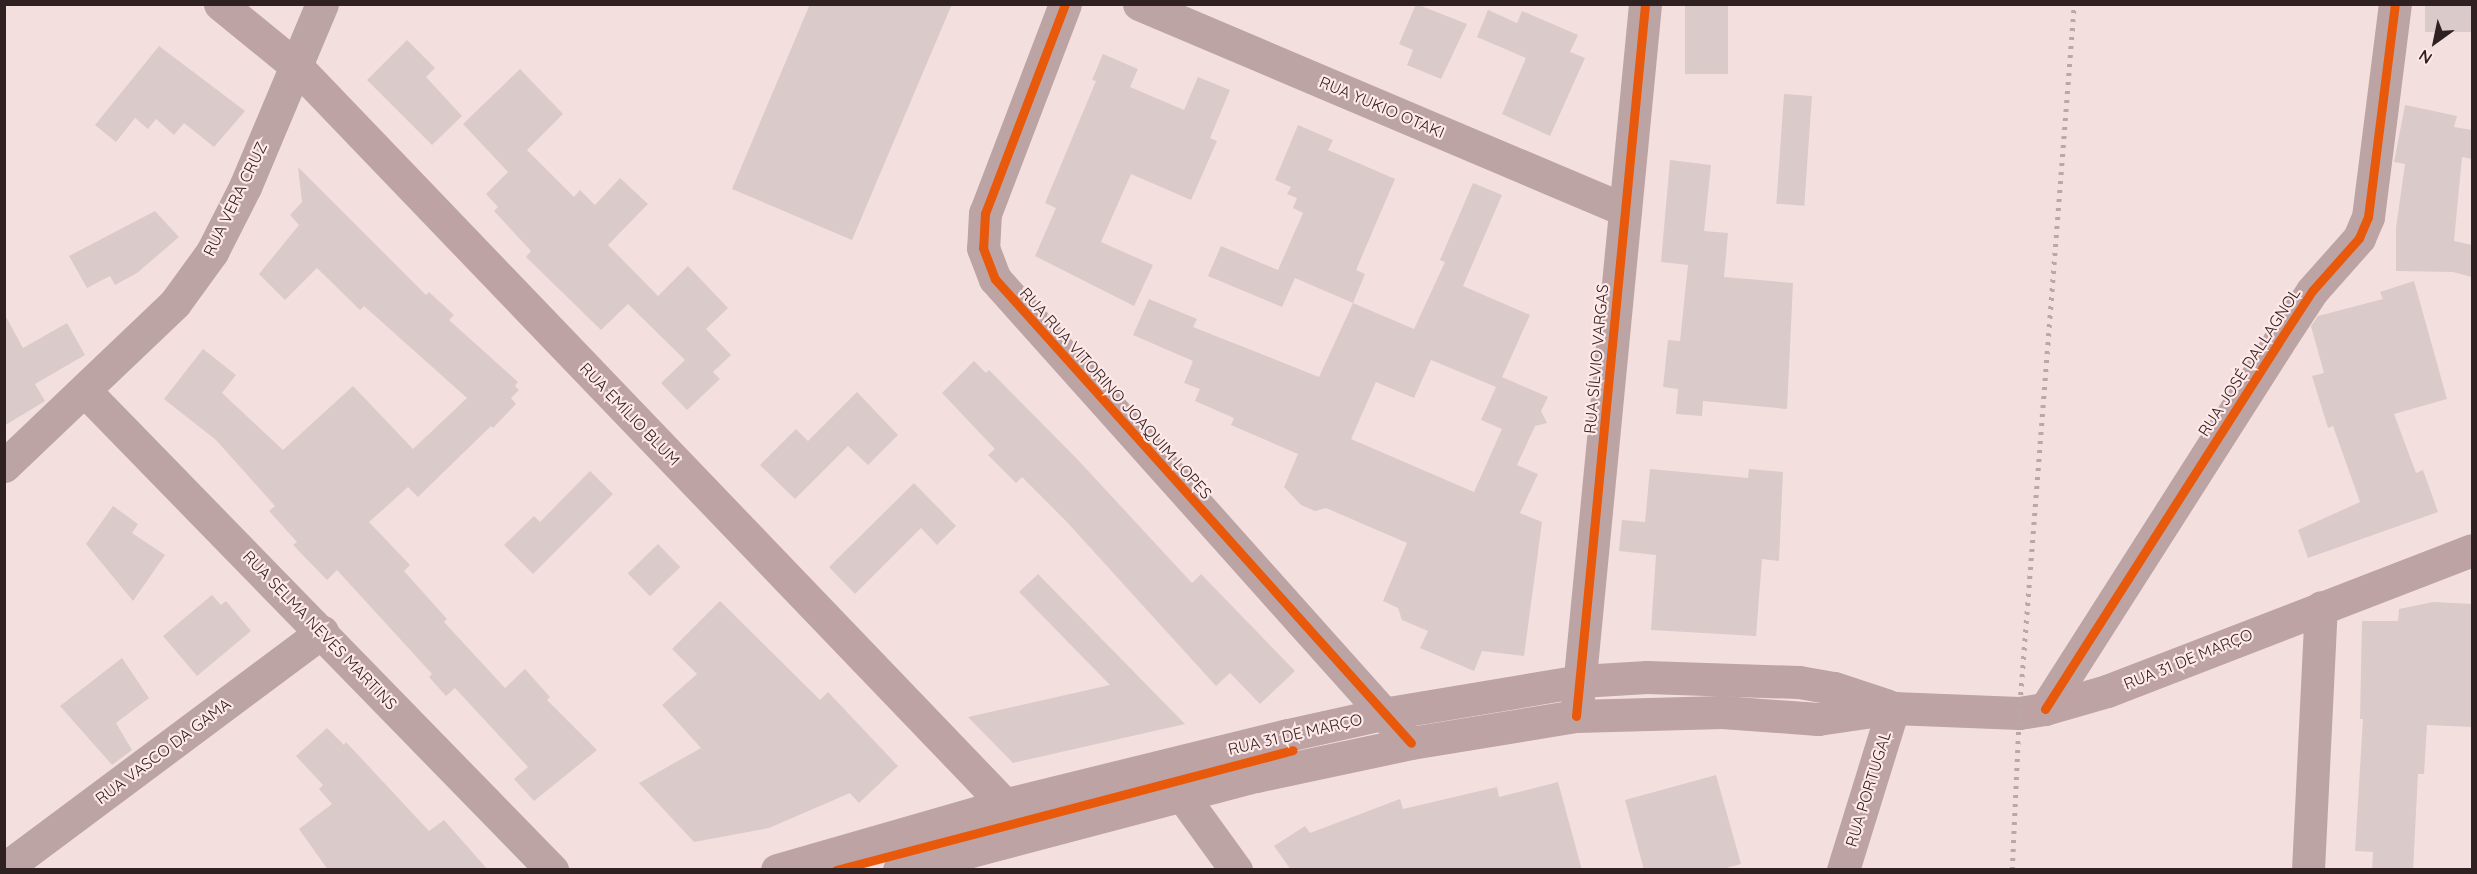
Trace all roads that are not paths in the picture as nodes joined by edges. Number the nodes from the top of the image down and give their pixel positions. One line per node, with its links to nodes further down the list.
1 (220, 4): 7 (main road, RUA EMÍLIO BLUM)
2 (322, 4): 7 (street, RUA VERA CRUZ)
3 (1065, 4): 17 (street, RUA RUA VITORINO JOAQUIM LOPES)
4 (1139, 4): 8 (street, RUA YUKIO OTAKI)
5 (1645, 4): 8 (street, RUA SÍLVIO VARGAS)
6 (2395, 4): 16 (street, RUA JOSÉ DALLAGNOL)
7 (296, 66): 9 (street, RUA VERA CRUZ); 21 (main road, RUA EMÍLIO BLUM)
8 (1625, 210): 14 (street, RUA SÍLVIO VARGAS)
9 (86, 392): 10 (street, RUA VERA CRUZ); 13 (street, RUA SELMA NEVES MARTINS)
10 (4, 466)
11 (2472, 550): 12 (main road, RUA 31 DE MARÇO)
12 (2321, 607): 16 (main road, RUA 31 DE MARÇO); 29 (street)
13 (322, 632): 23 (street, RUA VASCO DA GAMA); 24 (street, RUA SELMA NEVES MARTINS)
14 (1580, 681): 15 (main road, RUA 31 DE MARÇO); 17 (main road, RUA 31 DE MARÇO); 18 (street, RUA SÍLVIO VARGAS)
15 (1893, 708): 16 (main road, RUA 31 DE MARÇO); 18 (main road, RUA 31 DE MARÇO); 28 (main road, RUA PORTUGAL)
16 (2045, 709)
17 (1383, 714): 19 (street, RUA RUA VITORINO JOAQUIM LOPES); 21 (main road, RUA 31 DE MARÇO)
18 (1576, 716): 19 (main road, RUA 31 DE MARÇO)
19 (1411, 743): 20 (main road, RUA 31 DE MARÇO)
20 (1181, 794): 22 (main road, RUA 31 DE MARÇO); 27 (street)
21 (1003, 805): 22 (main road, RUA EMÍLIO BLUM); 25 (main road, RUA 31 DE MARÇO)
22 (1032, 833): 26 (main road, RUA 31 DE MARÇO)
23 (4, 869)
24 (552, 870)
25 (777, 870)
26 (899, 870)
27 (1236, 870)
28 (1843, 870)
29 (2308, 870)

